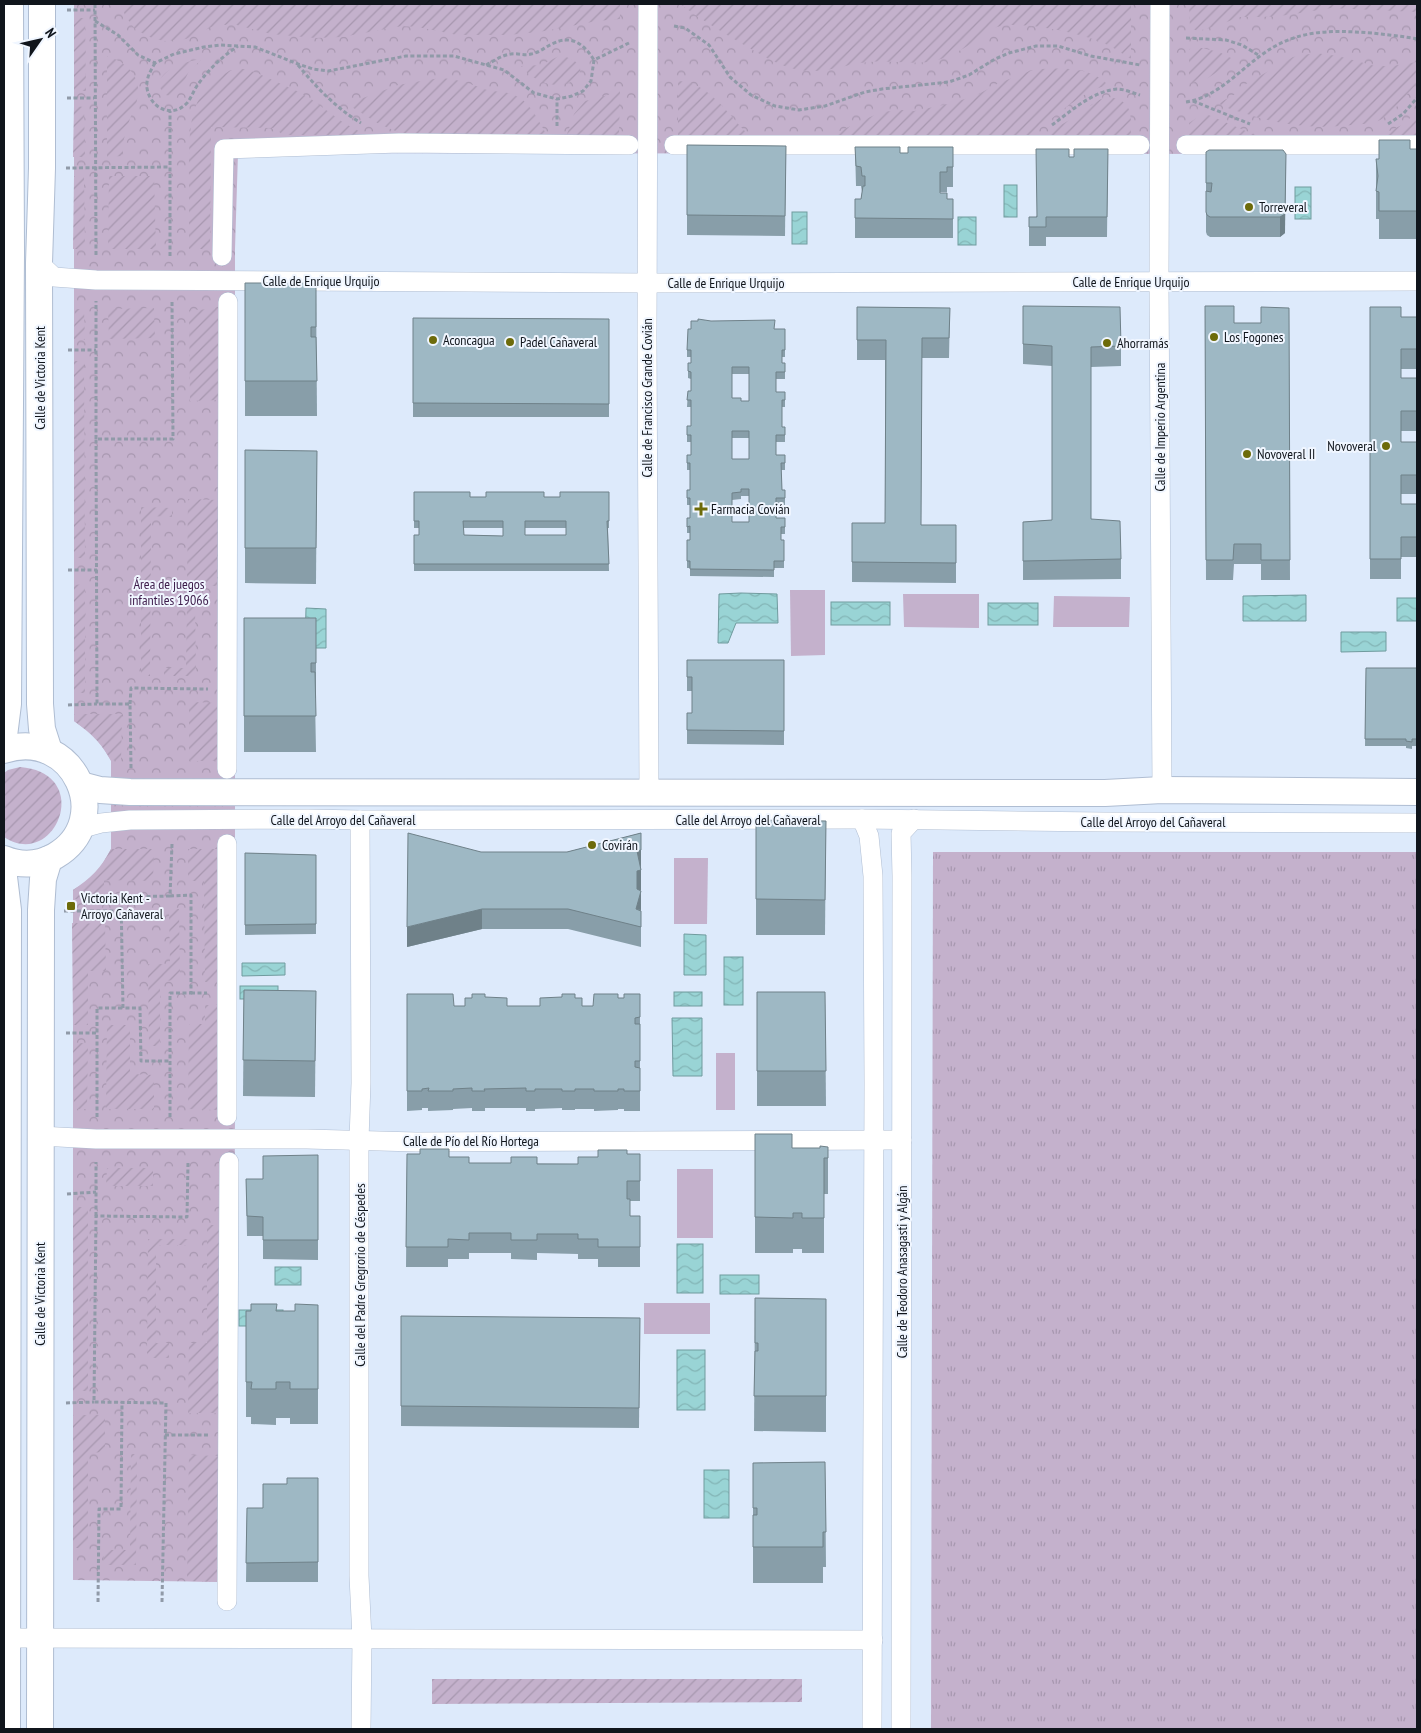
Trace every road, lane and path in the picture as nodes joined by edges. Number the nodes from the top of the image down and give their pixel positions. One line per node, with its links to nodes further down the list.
1 (10, 4): 35 (main road)
2 (42, 4): 39 (main road, Calle de Victoria Kent)
3 (95, 4): 7 (path)
4 (648, 4): 42 (street, Calle de Francisco Grande Covián)
5 (1160, 4): 40 (street, Calle de Imperio Argentina)
6 (67, 10): 7 (path)
7 (95, 10): 8 (path)
8 (95, 21): 16 (path); 22 (path)
9 (674, 26): 19 (path)
10 (1186, 38): 14 (path)
11 (1417, 39): 14 (path)
12 (630, 43): 15 (path)
13 (239, 45): 16 (path); 17 (path); 24 (path)
14 (1260, 56): 23 (path)
15 (594, 60): 18 (path); 18 (path)
16 (155, 63): 24 (path)
17 (298, 64): 18 (path); 25 (path)
18 (486, 66)
19 (1141, 66)
20 (1141, 95): 28 (path)
21 (68, 98): 22 (path)
22 (94, 98): 34 (path)
23 (1186, 102)
24 (170, 111): 32 (path)
25 (363, 124)
26 (629, 145): 37 (street)
27 (674, 145): 28 (street)
28 (1028, 145): 29 (street)
29 (1140, 145)
30 (1186, 145): 31 (street)
31 (1417, 145)
32 (170, 167): 34 (path); 36 (path)
33 (66, 168): 34 (path)
34 (94, 168): 38 (path)
35 (7, 254): 43 (main road)
36 (170, 256)
37 (222, 256)
38 (96, 257)
39 (39, 264): 42 (street, Calle de Enrique Urquijo); 58 (main road, Calle de Victoria Kent)
40 (1159, 282): 41 (street, Calle de Enrique Urquijo); 42 (street, Calle de Enrique Urquijo); 62 (street, Calle de Imperio Argentina)
41 (1417, 282)
42 (648, 283): 63 (street, Calle de Francisco Grande Covián)
43 (7, 301): 56 (main road)
44 (172, 301): 49 (path)
45 (96, 302): 48 (path)
46 (228, 302): 52 (street)
47 (68, 350): 48 (path)
48 (96, 350): 49 (path)
49 (96, 439): 51 (path)
50 (68, 570): 51 (path)
51 (96, 570): 54 (path)
52 (227, 689): 55 (path); 59 (street)
53 (68, 704): 54 (path)
54 (97, 704): 55 (path)
55 (130, 704): 60 (path)
56 (4, 736)
57 (4, 750): 58 (main road)
58 (48, 750): 61 (main road)
59 (227, 769)
60 (131, 771)
61 (81, 785): 63 (main road, Calle del Arroyo del Cañaveral); 69 (main road)
62 (1162, 790): 63 (main road, Calle del Arroyo del Cañaveral); 64 (main road, Calle del Arroyo del Cañaveral)
63 (649, 792)
64 (1417, 792)
65 (862, 819): 66 (street, Calle del Arroyo del Cañaveral); 67 (street, Calle del Arroyo del Cañaveral); 87 (street, Calle de Teodoro Anasagasti y Algán)
66 (360, 820): 69 (street, Calle del Arroyo del Cañaveral); 86 (street, Calle del Padre Gregrorio de Céspedes)
67 (914, 820): 68 (street, Calle del Arroyo del Cañaveral); 88 (street, Calle de Teodoro Anasagasti y Algán)
68 (1417, 823)
69 (79, 828): 73 (main road)
70 (172, 844): 75 (path)
71 (227, 844): 82 (street)
72 (4, 859): 73 (main road)
73 (49, 859): 85 (main road, Calle de Victoria Kent)
74 (4, 877): 95 (main road)
75 (170, 896): 77 (path); 81 (path)
76 (64, 910): 77 (path)
77 (121, 911): 78 (path)
78 (123, 1008): 80 (path); 81 (path)
79 (66, 1033): 80 (path)
80 (97, 1033): 83 (path)
81 (171, 1061): 84 (path)
82 (226, 1116)
83 (97, 1117)
84 (170, 1117)
85 (40, 1136): 86 (street, Calle de Pío del Río Hortega); 105 (main road, Calle de Victoria Kent)
86 (359, 1140): 87 (street, Calle de Pío del Río Hortega); 106 (street, Calle del Padre Gregrorio de Céspedes)
87 (873, 1140): 88 (street, Calle de Pío del Río Hortega); 107 (street, Calle de Teodoro Anasagasti y Algán)
88 (902, 1140): 112 (street, Calle de Teodoro Anasagasti y Algán)
89 (96, 1162): 92 (path)
90 (188, 1162): 94 (path)
91 (229, 1162): 99 (street)
92 (96, 1192): 93 (path); 94 (path)
93 (67, 1194)
94 (96, 1216): 96 (path)
95 (6, 1278): 104 (main road)
96 (94, 1402): 97 (path); 98 (path)
97 (122, 1402): 100 (path); 102 (path)
98 (66, 1403)
99 (228, 1434): 100 (path); 101 (street)
100 (164, 1435): 103 (path)
101 (227, 1601)
102 (98, 1602)
103 (162, 1602)
104 (6, 1638): 105 (street); 108 (main road)
105 (40, 1638): 106 (street); 109 (main road, Calle de Victoria Kent)
106 (362, 1639): 107 (street); 110 (street, Calle del Padre Gregrorio de Céspedes)
107 (873, 1640): 111 (street, Calle de Teodoro Anasagasti y Algán)
108 (7, 1729)
109 (40, 1729)
110 (362, 1729)
111 (872, 1729)
112 (901, 1729)

